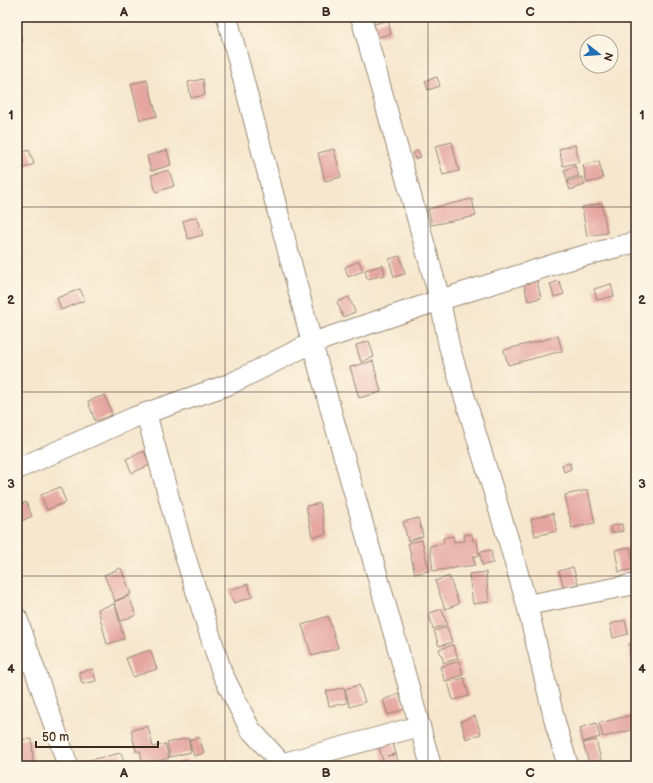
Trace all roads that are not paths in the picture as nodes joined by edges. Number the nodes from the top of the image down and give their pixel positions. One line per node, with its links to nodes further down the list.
1 (227, 17): 5 (street)
2 (361, 17): 4 (street)
3 (636, 242): 4 (street)
4 (440, 300): 5 (street); 9 (street)
5 (312, 343): 6 (street); 11 (street)
6 (146, 413): 7 (street); 12 (street)
7 (17, 469)
8 (636, 584): 9 (street)
9 (527, 605): 15 (street)
10 (17, 618): 13 (street)
11 (420, 726): 12 (street); 14 (street)
12 (279, 765)
13 (68, 766)
14 (431, 766)
15 (568, 766)

